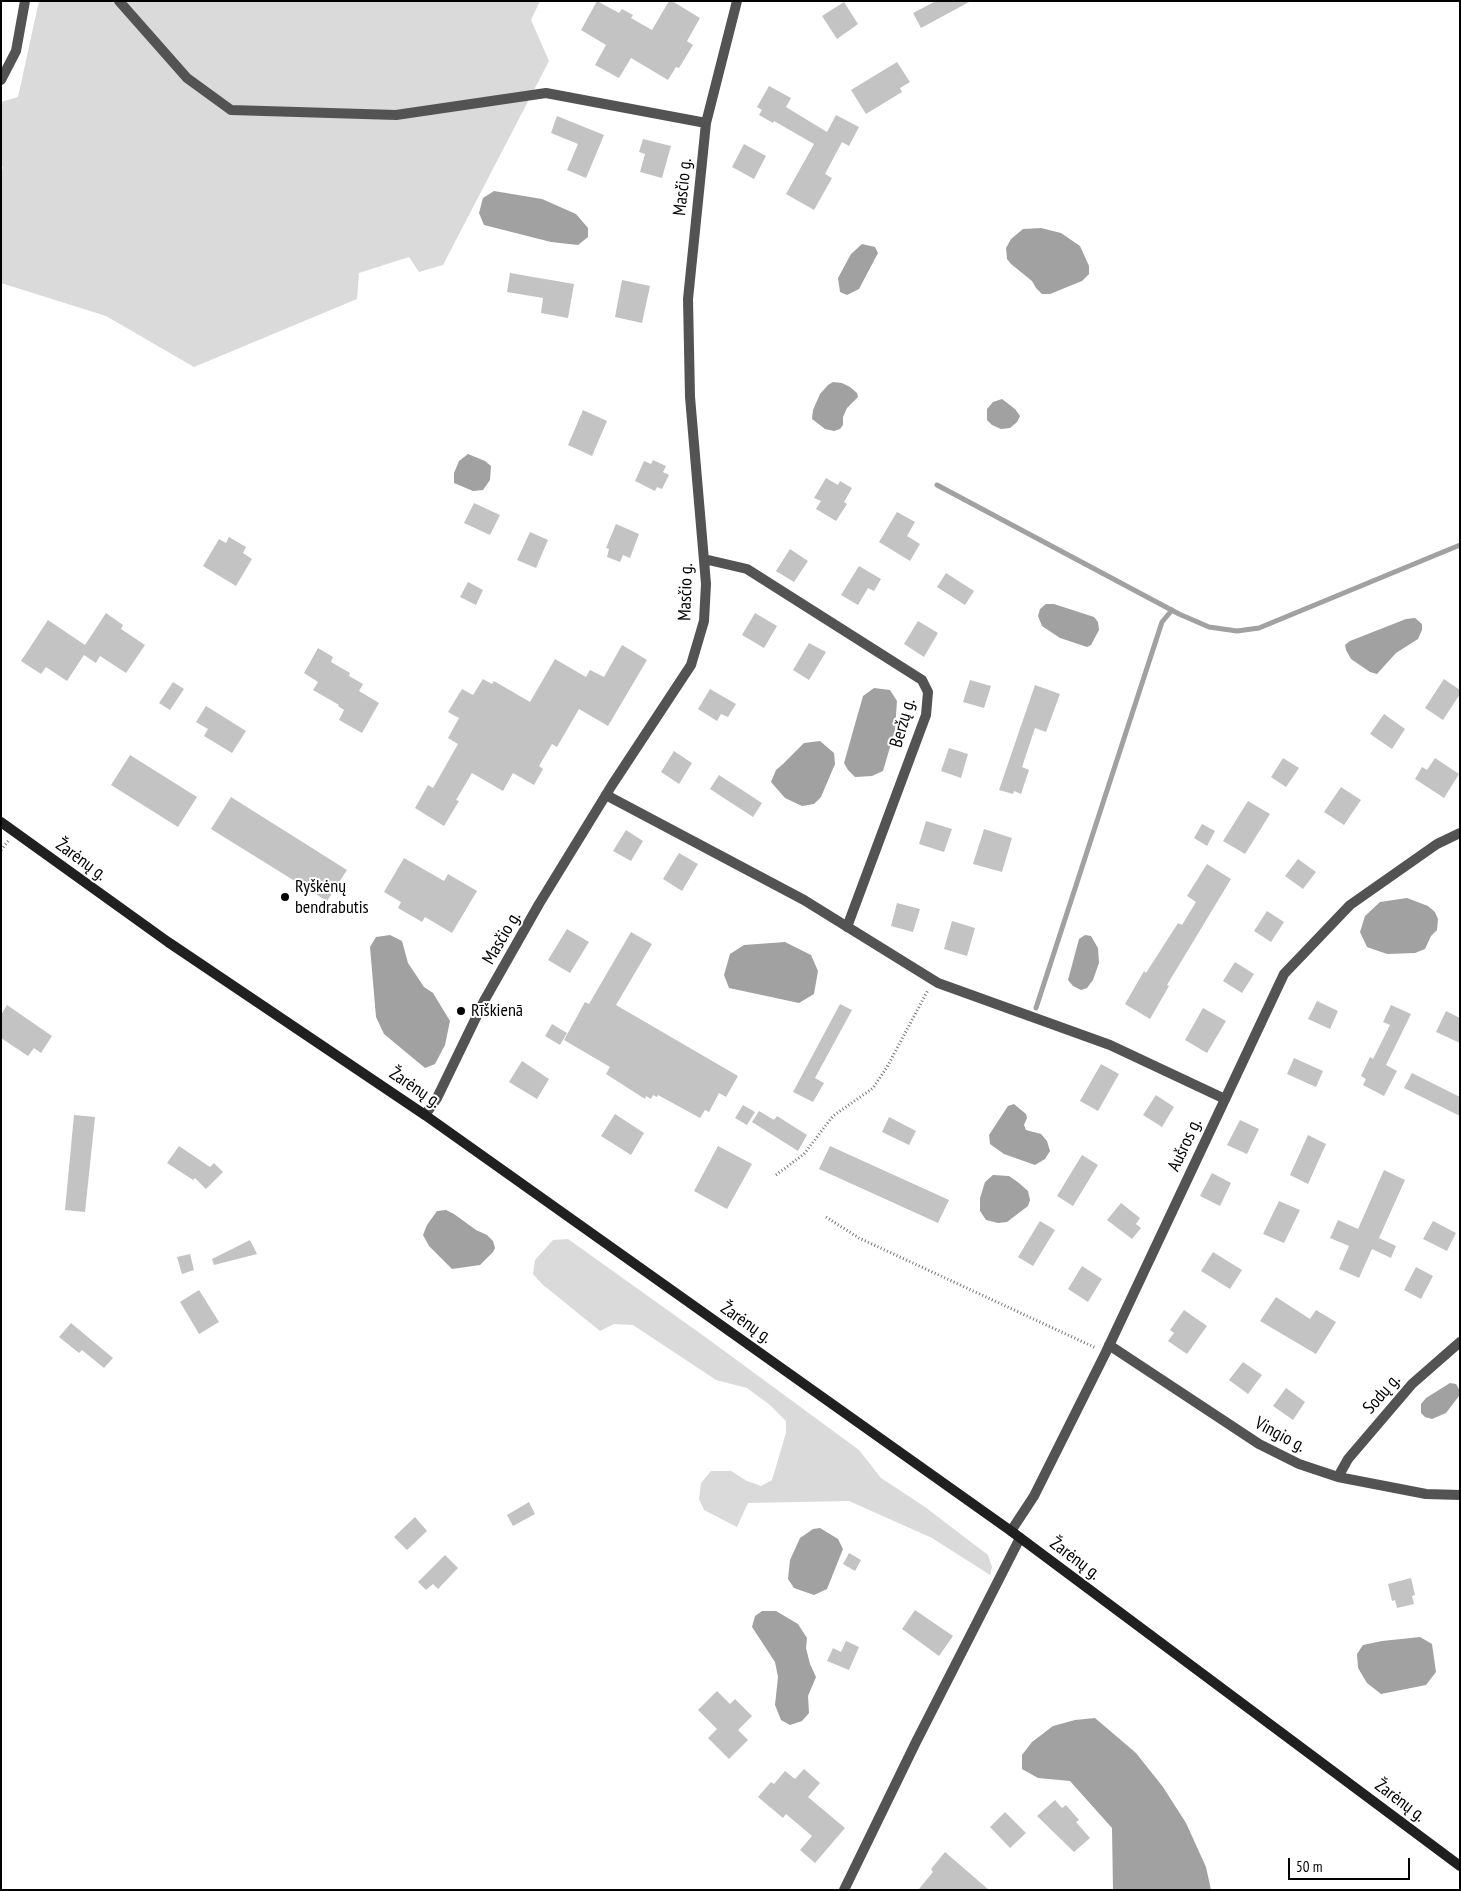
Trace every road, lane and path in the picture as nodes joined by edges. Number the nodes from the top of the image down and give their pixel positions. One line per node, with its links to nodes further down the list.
1 (25, 1): 4 (street)
2 (119, 1): 5 (street)
3 (737, 1): 5 (street, Masčio g.)
4 (1, 80)
5 (706, 123): 6 (street, Masčio g.)
6 (704, 559): 7 (street, Masčio g.); 10 (street, Beržų g.)
7 (606, 795): 10 (street); 13 (street, Masčio g.)
8 (1, 822): 13 (main road, Žarėnų g.)
9 (1460, 833): 12 (street, Aušros g.)
10 (847, 927): 11 (street)
11 (933, 980): 12 (street); 14 (path)
12 (1225, 1099): 17 (street, Aušros g.)
13 (425, 1115): 20 (main road, Žarėnų g.)
14 (776, 1175)
15 (826, 1217): 17 (path)
16 (1460, 1342): 18 (street, Sodų g.)
17 (1107, 1349): 18 (street, Vingio g.); 20 (street, Aušros g.)
18 (1338, 1477): 19 (street, Vingio g.)
19 (1460, 1495)
20 (1011, 1531): 21 (main road, Žarėnų g.)
21 (1020, 1538): 22 (main road, Žarėnų g.); 23 (street)
22 (1460, 1866)
23 (844, 1890)

